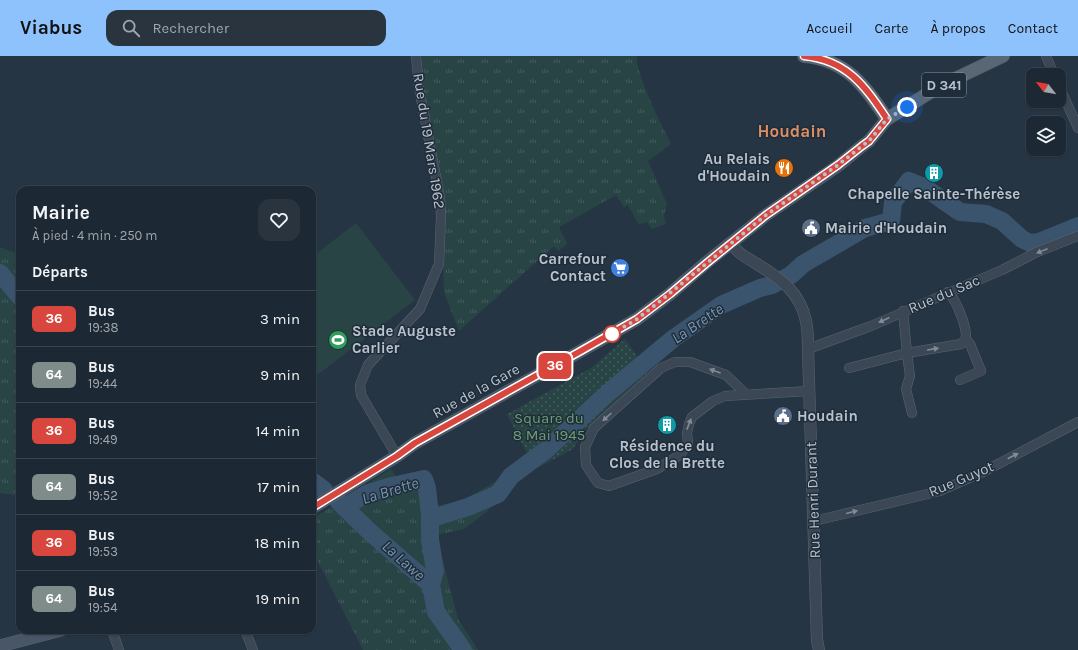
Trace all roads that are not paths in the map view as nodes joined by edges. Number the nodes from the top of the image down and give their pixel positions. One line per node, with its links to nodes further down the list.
1 (416, 56): 22 (street, Rue du 19 Mars 1962)
2 (804, 56): 7 (main road)
3 (1003, 56): 7 (main road, D 341)
4 (1046, 56): 5 (street)
5 (1051, 68)
6 (1066, 101): 8 (street)
7 (887, 119): 10 (main road, D 341)
8 (1078, 128)
9 (1078, 236): 11 (street, Rue du Sac, one-way to 11)
10 (731, 243): 14 (street, Rue Henri Durant); 22 (main road, Rue de la Gare / D 341)
11 (948, 292): 12 (street, Rue du Sac); 13 (street)
12 (904, 311): 14 (street, Rue du Sac, one-way to 14); 15 (street)
13 (966, 339): 15 (street, one-way to 13); 17 (street)
14 (808, 349): 18 (street, Rue Henri Durant)
15 (907, 353): 16 (street); 20 (street)
16 (849, 368)
17 (960, 380)
18 (809, 391): 19 (street); 24 (street, Rue Henri Durant)
19 (746, 394): 19 (street, one-way to 19)
20 (912, 413)
21 (1078, 422): 24 (street, Rue Guyot, one-way to 21)
22 (397, 456): 23 (main road, Rue de la Gare / D 341)
23 (316, 506)
24 (814, 521): 31 (street, Rue Henri Durant)
25 (46, 634): 28 (main road)
26 (113, 634): 29 (street)
27 (246, 634): 30 (street)
28 (0, 646)
29 (119, 650)
30 (252, 650)
31 (819, 650)

